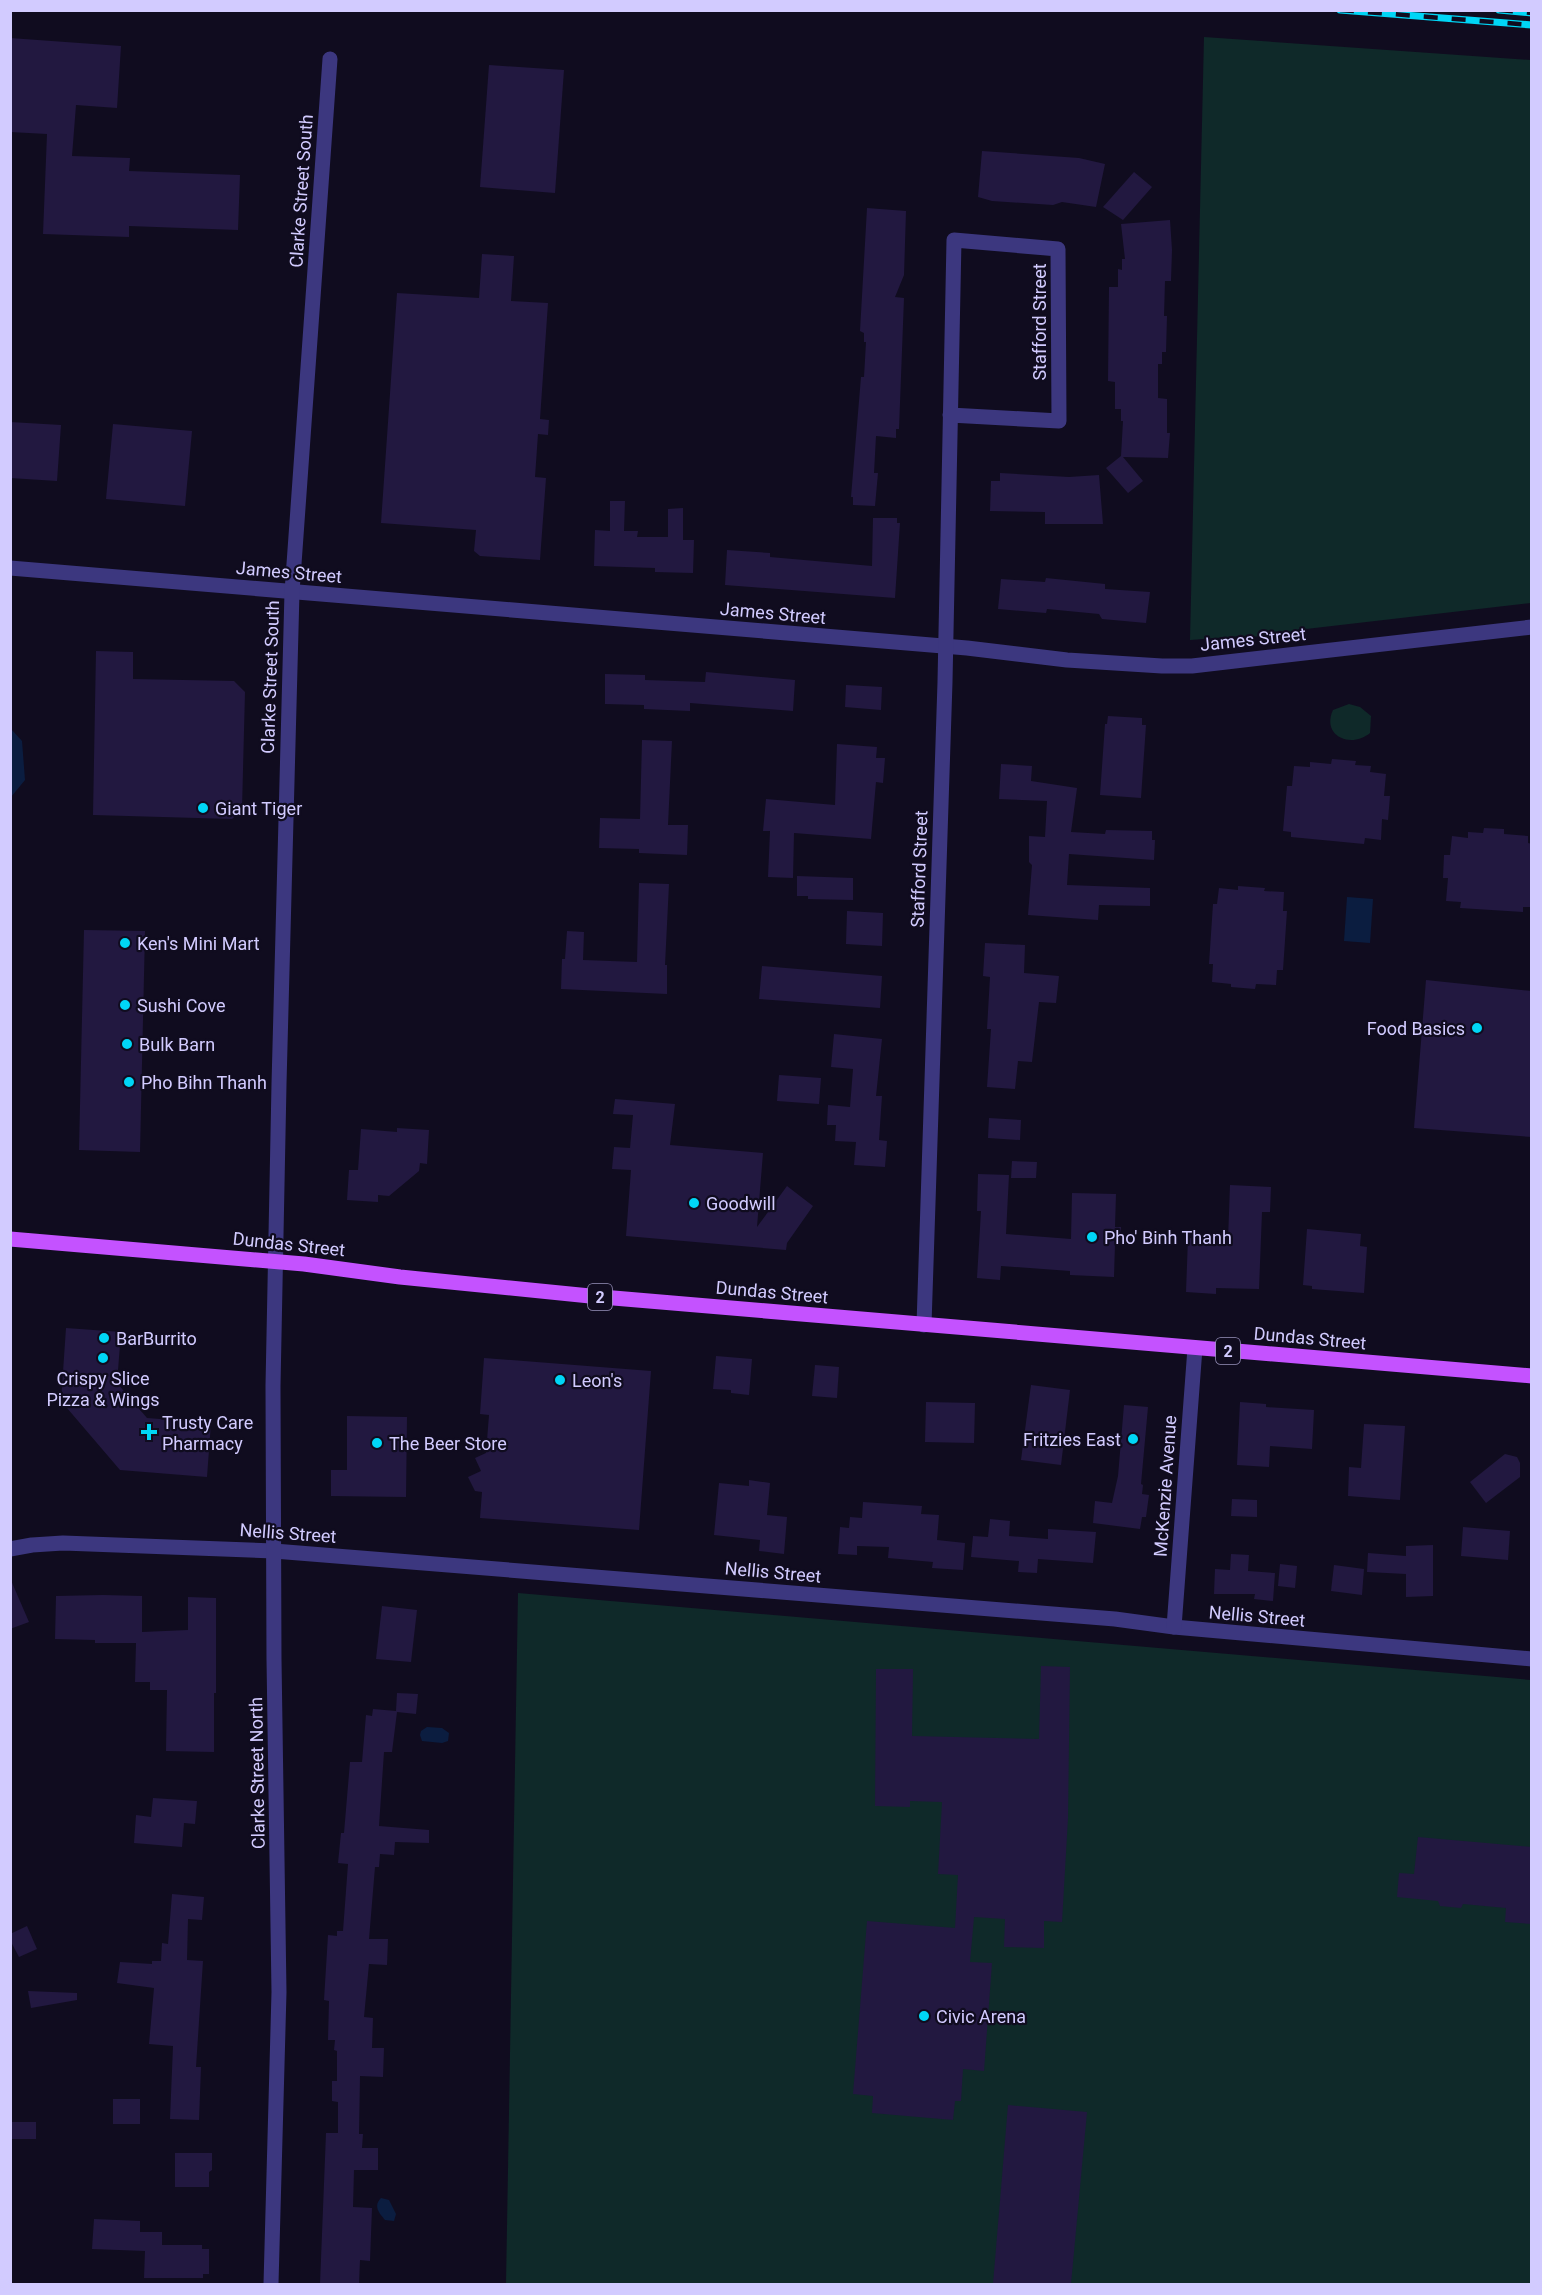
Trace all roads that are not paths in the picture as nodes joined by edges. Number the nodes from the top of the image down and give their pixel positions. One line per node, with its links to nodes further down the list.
1 (330, 59): 4 (street, Clarke Street South)
2 (950, 415): 2 (street, Stafford Street); 6 (street, Stafford Street)
3 (10, 568): 4 (street, James Street)
4 (292, 592): 6 (street, James Street); 8 (street, Clarke Street South)
5 (1532, 627): 6 (street, James Street)
6 (945, 647): 9 (street, Stafford Street)
7 (10, 1239): 8 (main road, Dundas Street / 2)
8 (277, 1262): 9 (main road, Dundas Street / 2); 13 (street, Clarke Street North)
9 (924, 1325): 10 (main road, Dundas Street / 2)
10 (1195, 1348): 11 (main road, Dundas Street / 2); 14 (street, McKenzie Avenue)
11 (1532, 1376)
12 (10, 1549): 13 (street, Nellis Street)
13 (274, 1551): 14 (street, Nellis Street); 16 (street, Clarke Street North)
14 (1174, 1628): 15 (street, Nellis Street)
15 (1532, 1659)
16 (271, 2284)

